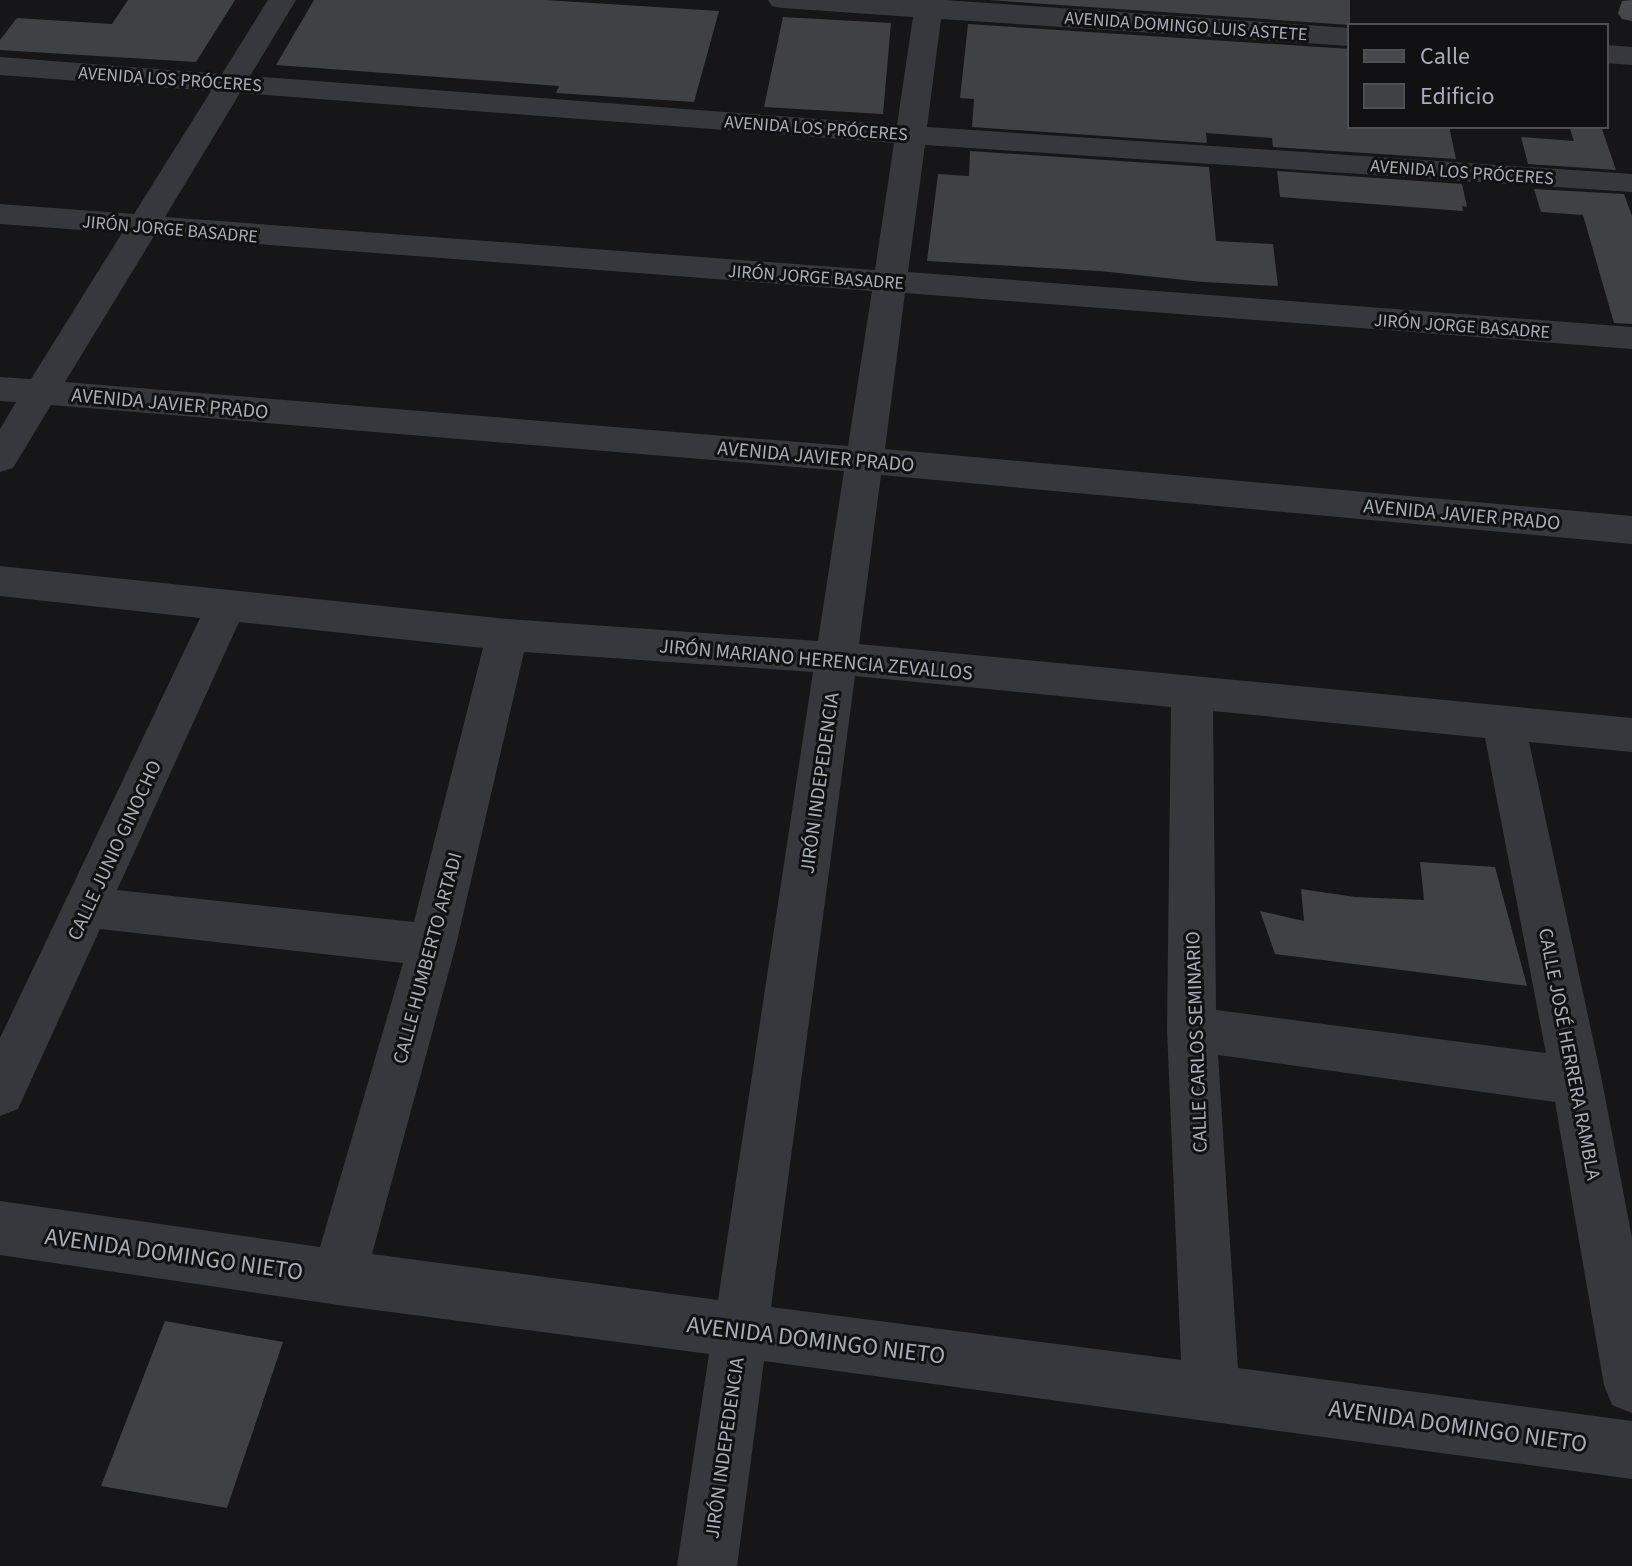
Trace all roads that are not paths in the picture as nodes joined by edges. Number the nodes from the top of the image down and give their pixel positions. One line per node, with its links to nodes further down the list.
1 (282, 0): 8 (street)
2 (782, 0): 3 (street, AVENIDA DOMINGO LUIS ASTETE)
3 (930, 4): 4 (street, AVENIDA DOMINGO LUIS ASTETE); 9 (street, JIRÓN INDEPEDENCIA)
4 (1348, 37)
5 (1608, 54): 6 (street)
6 (1632, 56)
7 (0, 66): 8 (street, AVENIDA LOS PRÓCERES)
8 (230, 83): 9 (street, AVENIDA LOS PRÓCERES); 12 (street)
9 (911, 135): 10 (street, AVENIDA LOS PRÓCERES); 13 (street, JIRÓN INDEPEDENCIA)
10 (1632, 183)
11 (0, 214): 12 (street, JIRÓN JORGE BASADRE)
12 (144, 227): 13 (street, JIRÓN JORGE BASADRE); 16 (street)
13 (890, 283): 14 (street, JIRÓN JORGE BASADRE); 18 (street, JIRÓN INDEPEDENCIA)
14 (1632, 338)
15 (0, 389): 16 (street, AVENIDA JAVIER PRADO)
16 (43, 392): 17 (street); 18 (street, AVENIDA JAVIER PRADO)
17 (0, 459)
18 (864, 460): 19 (street, AVENIDA JAVIER PRADO); 23 (street, JIRÓN INDEPEDENCIA)
19 (1632, 530)
20 (0, 581): 21 (street, JIRÓN MARIANO HERENCIA ZEVALLOS)
21 (226, 606): 22 (street, JIRÓN MARIANO HERENCIA ZEVALLOS); 27 (street, CALLE JUNIO GINOCHO)
22 (507, 635): 23 (street, JIRÓN MARIANO HERENCIA ZEVALLOS); 28 (street, CALLE HUMBERTO ARTADI)
23 (837, 658): 24 (street, JIRÓN MARIANO HERENCIA ZEVALLOS); 34 (street, JIRÓN INDEPEDENCIA)
24 (1192, 694): 25 (street, JIRÓN MARIANO HERENCIA ZEVALLOS); 29 (street, CALLE CARLOS SEMINARIO)
25 (1503, 723): 26 (street, JIRÓN MARIANO HERENCIA ZEVALLOS); 30 (street, CALLE JOSÉ HERRERA RAMBLA)
26 (1632, 735)
27 (89, 907): 28 (street); 31 (street, CALLE JUNIO GINOCHO)
28 (432, 945): 33 (street, CALLE HUMBERTO ARTADI)
29 (1192, 1029): 30 (street); 36 (street, CALLE CARLOS SEMINARIO)
30 (1577, 1081): 35 (street, CALLE JOSÉ HERRERA RAMBLA)
31 (0, 1092)
32 (0, 1228): 33 (street, AVENIDA DOMINGO NIETO)
33 (338, 1278): 34 (street, AVENIDA DOMINGO NIETO)
34 (741, 1330): 36 (street, AVENIDA DOMINGO NIETO); 38 (street, JIRÓN INDEPEDENCIA)
35 (1632, 1385)
36 (1211, 1391): 37 (street, AVENIDA DOMINGO NIETO)
37 (1632, 1450)
38 (707, 1566)

